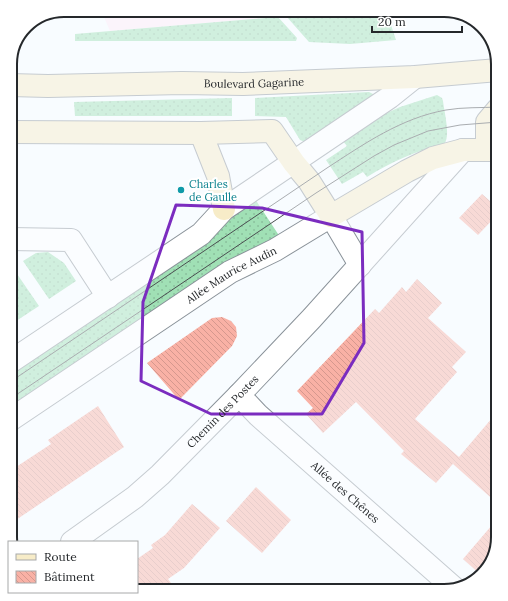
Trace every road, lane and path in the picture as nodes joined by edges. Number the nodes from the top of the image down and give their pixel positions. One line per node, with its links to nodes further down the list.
1 (491, 71): 2 (main road, Boulevard Gagarine)
2 (415, 77): 3 (main road, Boulevard Gagarine); 10 (street)
3 (17, 86)
4 (491, 117): 7 (main road)
5 (17, 132): 6 (main road)
6 (201, 133): 10 (main road); 11 (main road)
7 (491, 141)
8 (463, 150): 9 (main road, Allée Maurice Audin); 12 (main road, Allée Maurice Audin); 14 (street, Chemin des Postes)
9 (491, 150)
10 (294, 163): 11 (street); 12 (main road)
11 (224, 209): 15 (street)
12 (331, 216): 14 (street); 18 (street, Allée Maurice Audin)
13 (17, 239): 15 (street)
14 (360, 265): 17 (street, Chemin des Postes)
15 (108, 297): 16 (street)
16 (17, 357)
17 (239, 396): 19 (street, Chemin des Postes); 20 (street, Allée des Chênes)
18 (17, 415)
19 (73, 541)
20 (449, 584)

